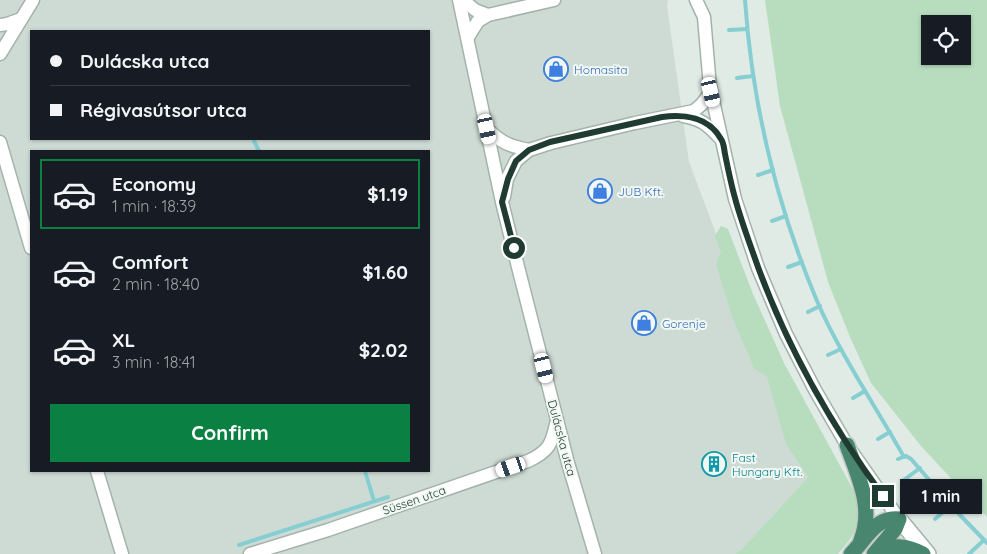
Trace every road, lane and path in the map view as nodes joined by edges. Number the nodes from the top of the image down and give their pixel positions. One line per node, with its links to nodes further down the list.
1 (32, 0): 9 (street)
2 (459, 0): 11 (street, Dulácska utca)
3 (463, 0): 7 (street)
4 (554, 0): 7 (street)
5 (696, 0): 8 (street)
6 (707, 0): 8 (street)
7 (488, 15): 11 (street)
8 (704, 17): 13 (street)
9 (21, 19): 10 (street); 12 (street)
10 (0, 25)
11 (468, 37): 15 (street, Dulácska utca)
12 (0, 54)
13 (711, 92): 14 (street); 16 (street)
14 (678, 115): 16 (street); 18 (street)
15 (487, 129): 18 (street); 19 (street, Dulácska utca)
16 (722, 140): 22 (street)
17 (0, 142): 20 (street)
18 (529, 150): 19 (street)
19 (502, 202): 21 (street, Dulácska utca)
20 (30, 245)
21 (557, 421): 28 (street, Süssen utca); 29 (street, Dulácska utca)
22 (847, 445): 24 (street); 25 (highway)
23 (97, 472): 27 (street)
24 (900, 519): 25 (highway); 26 (highway); 31 (street)
25 (855, 550)
26 (875, 553): 30 (highway)
27 (122, 554)
28 (250, 554)
29 (595, 554)
30 (923, 554)
31 (928, 554)

